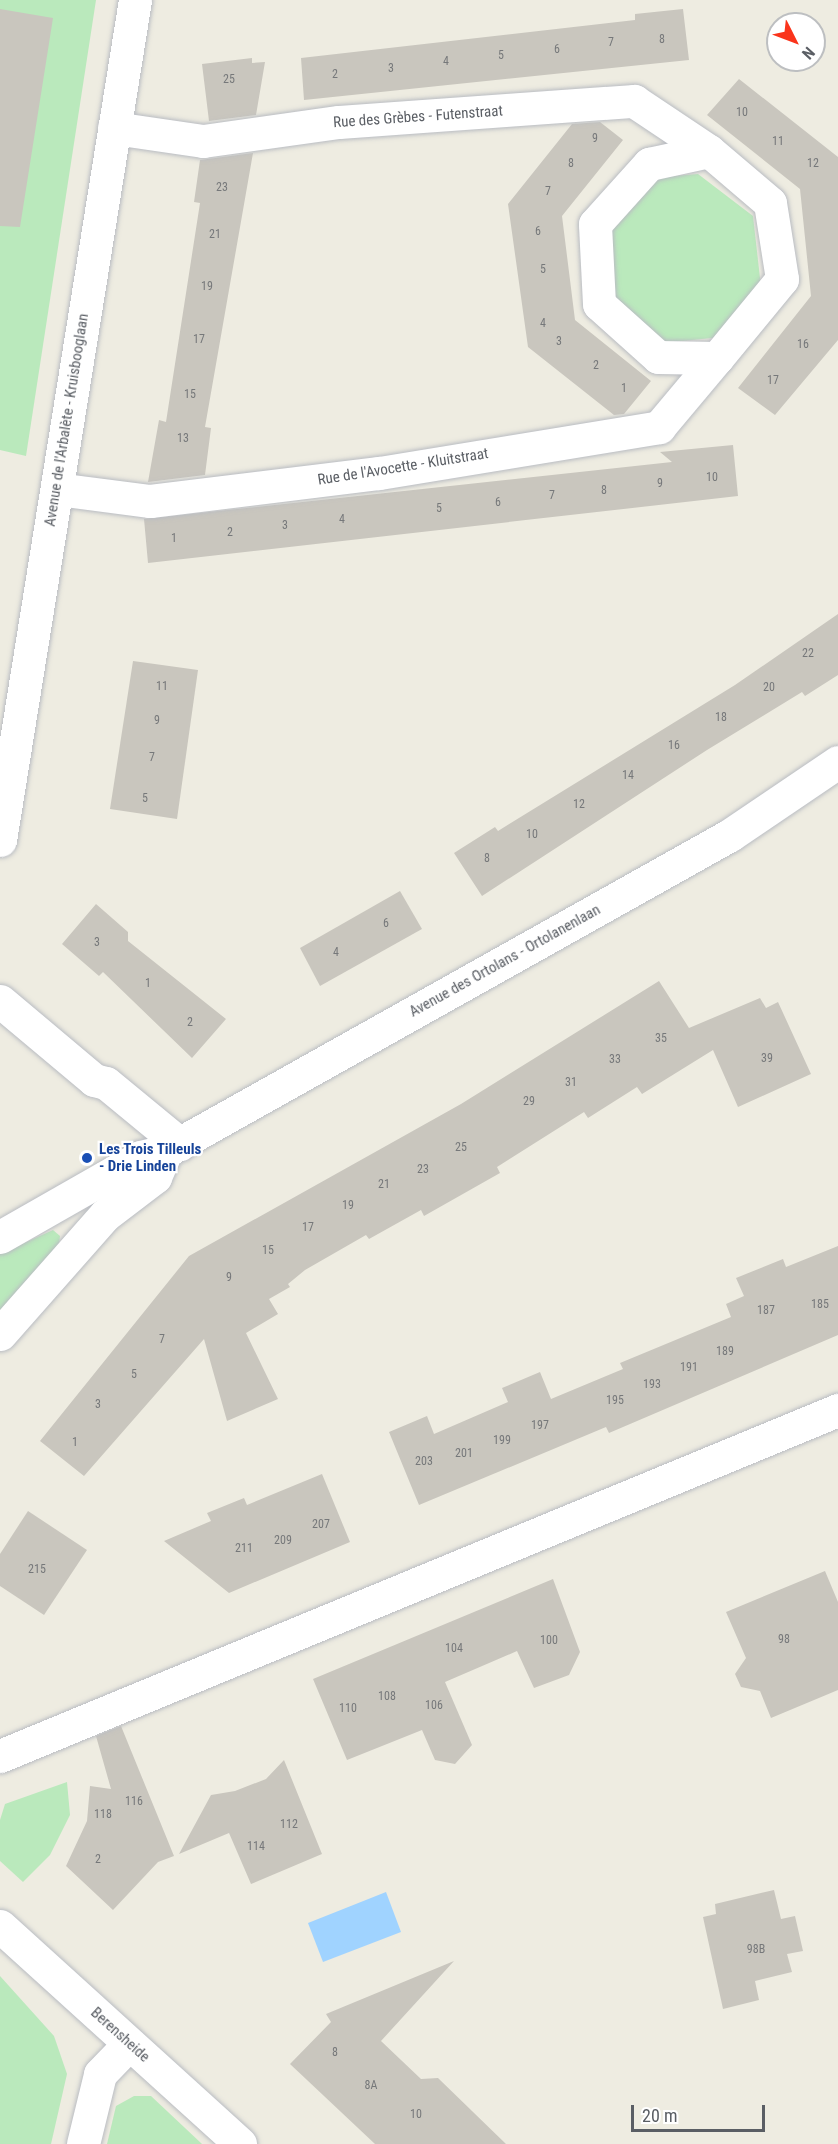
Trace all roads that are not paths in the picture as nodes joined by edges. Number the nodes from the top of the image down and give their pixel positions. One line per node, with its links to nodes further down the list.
1 (135, 0): 2 (street, Avenue de l'Arbalète - Kruisbooglaan)
2 (114, 128): 3 (street, Rue des Grèbes - Futenstraat); 5 (street, Avenue de l'Arbalète - Kruisbooglaan)
3 (709, 151): 4 (street); 4 (street)
4 (717, 358): 5 (street, Rue de l'Avocette - Kluitstraat)
5 (57, 489): 7 (street, Avenue de l'Arbalète - Kruisbooglaan)
6 (838, 762): 9 (street, Avenue des Ortolans - Ortolanenlaan)
7 (0, 840)
8 (0, 1001): 9 (street)
9 (173, 1147): 10 (street, Avenue des Ortolans - Ortolanenlaan); 11 (street)
10 (0, 1237)
11 (0, 1334)
12 (838, 1410): 13 (street)
13 (0, 1756)
14 (0, 1926): 15 (street, Berensheide)
15 (129, 2044): 16 (street); 17 (street, Berensheide)
16 (83, 2144)
17 (240, 2144)

